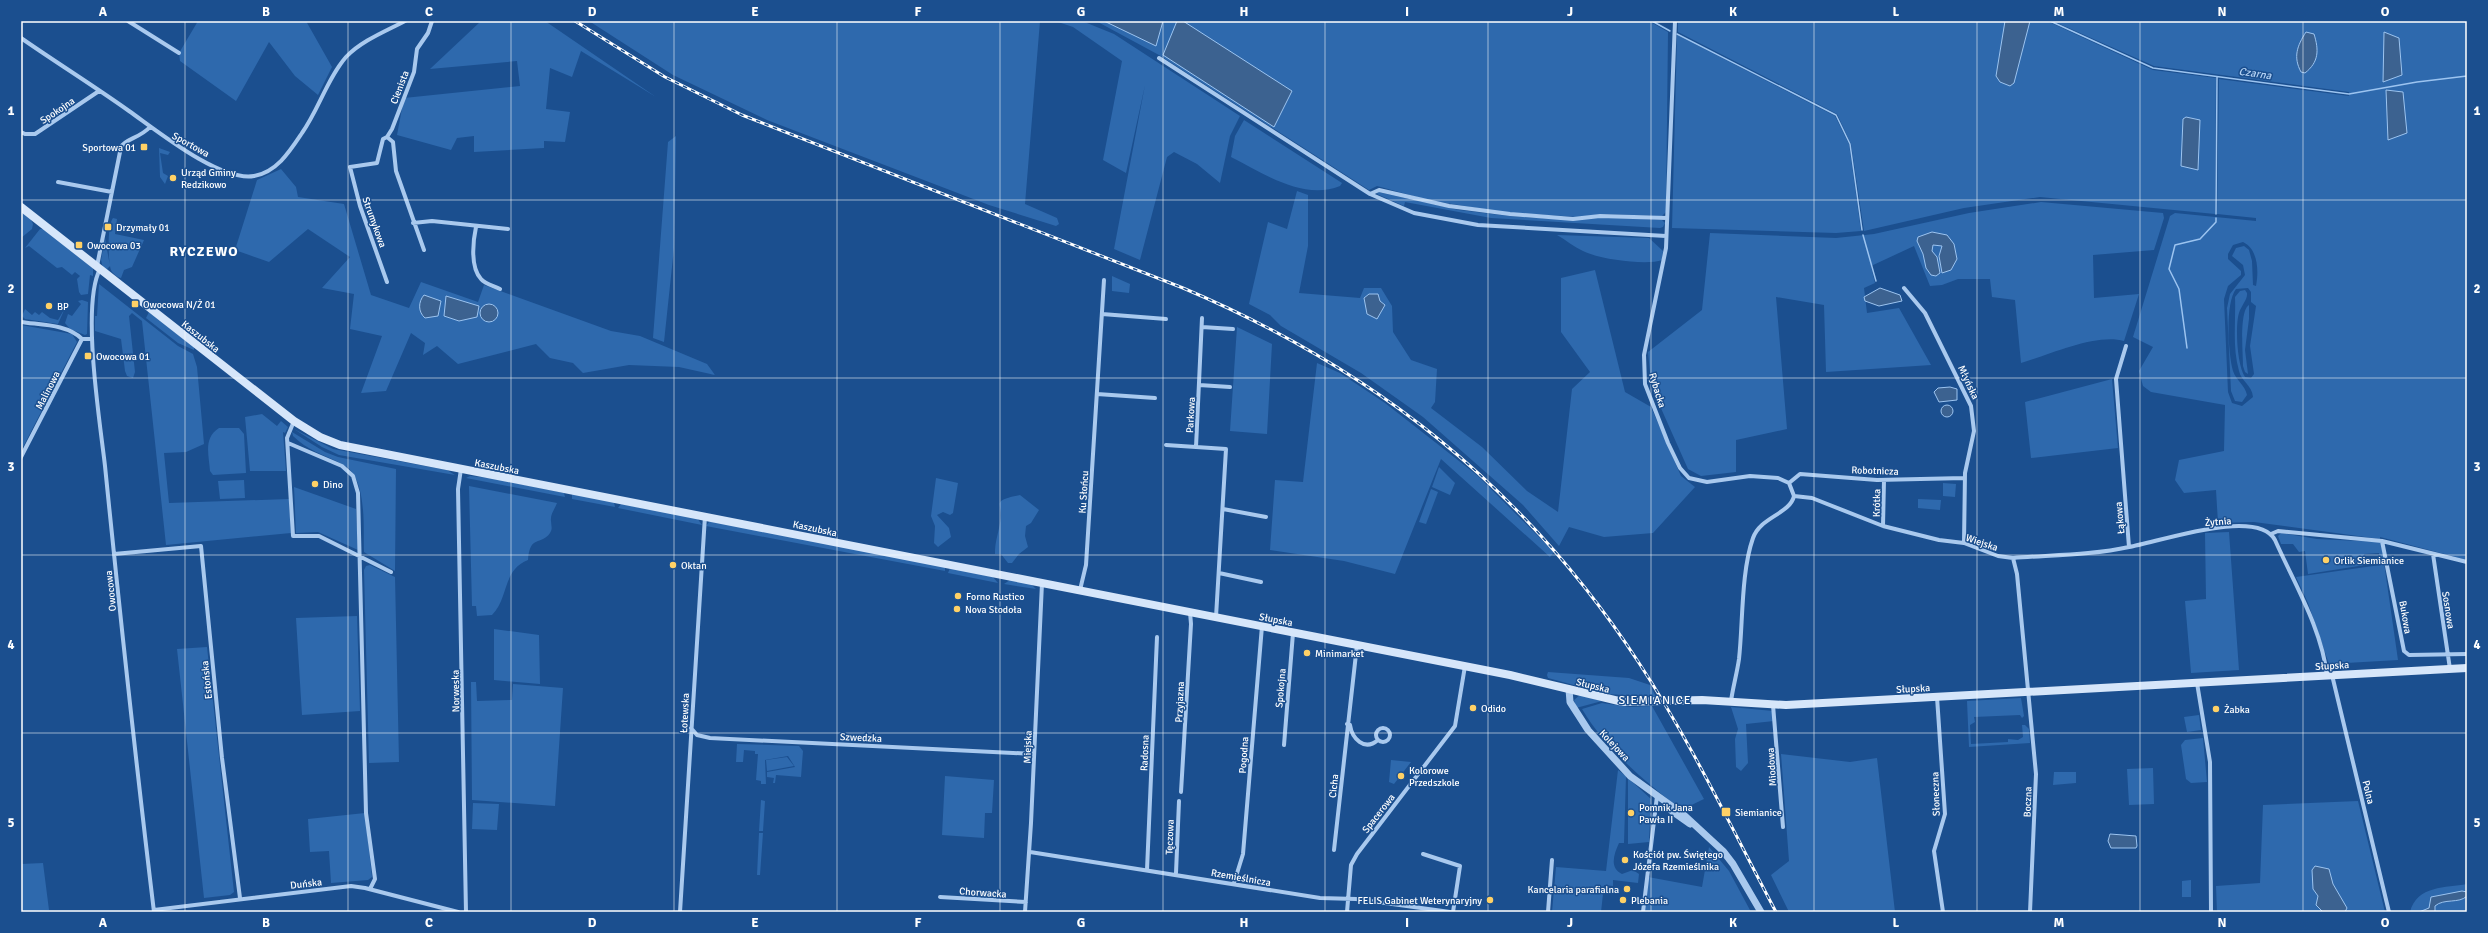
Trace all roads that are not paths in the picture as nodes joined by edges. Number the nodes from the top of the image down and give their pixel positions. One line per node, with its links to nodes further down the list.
1 (128, 21): 6 (street)
2 (406, 21): 9 (street, Sportowa)
3 (432, 21): 11 (street, Cienista)
4 (1675, 21): 17 (street, Rybacka)
5 (21, 38): 8 (street, Sportowa)
6 (179, 53)
7 (1159, 58): 15 (street)
8 (100, 91): 9 (street, Sportowa); 10 (street, Spokojna)
9 (150, 127): 14 (street, Owocowa)
10 (21, 132)
11 (387, 137): 12 (street, Cienista); 18 (street)
12 (350, 167): 25 (street, Strumykowa)
13 (58, 182): 14 (street)
14 (112, 192): 23 (street, Owocowa)
15 (1370, 194): 17 (street); 21 (street)
16 (21, 207): 23 (main road, Kaszubska)
17 (1667, 218): 21 (street, Rybacka)
18 (413, 223): 19 (street); 22 (street)
19 (476, 227): 20 (street); 27 (street)
20 (508, 229)
21 (1666, 236): 49 (street, Rybacka)
22 (424, 250)
23 (98, 268): 35 (street, Owocowa); 41 (main road, Kaszubska)
24 (1104, 280): 28 (street, Ku Słońcu)
25 (387, 282)
26 (1904, 288): 47 (street, Młyńska)
27 (500, 289)
28 (1102, 314): 30 (street); 39 (street, Ku Słońcu)
29 (1202, 318): 32 (street, Parkowa)
30 (1166, 319)
31 (21, 322): 34 (street)
32 (1202, 327): 33 (street); 37 (street, Parkowa)
33 (1233, 329)
34 (82, 339): 35 (street); 45 (street, Malinowa)
35 (92, 339): 59 (street, Owocowa)
36 (2126, 346): 58 (street, Łąkowa)
37 (1199, 385): 38 (street); 44 (street, Parkowa)
38 (1230, 387)
39 (1097, 394): 40 (street); 68 (street, Ku Słońcu)
40 (1155, 398)
41 (294, 422): 42 (street); 46 (main road, Kaszubska)
42 (288, 443): 61 (street); 61 (street)
43 (1166, 446): 44 (street)
44 (1196, 447): 51 (street, Parkowa)
45 (21, 457)
46 (461, 469): 52 (main road, Kaszubska); 110 (street, Norweska)
47 (1964, 478): 48 (street, Robotnicza); 57 (street, Młyńska)
48 (1884, 480): 49 (street, Robotnicza); 54 (street, Krótka)
49 (1788, 483): 50 (street)
50 (1794, 496): 54 (street, Wiejska); 85 (street)
51 (1223, 509): 53 (street); 65 (street, Parkowa)
52 (705, 516): 67 (main road, Kaszubska); 88 (street, Łotewska)
53 (1266, 517)
54 (1883, 526): 57 (street, Wiejska)
55 (2271, 534): 56 (street); 58 (street, Żytnia); 80 (street)
56 (2382, 541): 60 (street); 76 (street, Bukowa)
57 (1964, 543): 62 (street, Wiejska)
58 (2129, 548): 62 (street, Żytnia)
59 (114, 554): 105 (street, Estońska); 108 (street, Owocowa)
60 (2432, 554): 63 (street); 76 (street, Sosnowa)
61 (361, 556): 64 (street); 103 (street)
62 (2013, 558): 83 (street)
63 (2467, 562)
64 (391, 572)
65 (1219, 573): 66 (street); 70 (street, Parkowa)
66 (1261, 582)
67 (1042, 583): 68 (main road, Słupska); 91 (street, Miejska)
68 (1080, 591): 69 (main road, Słupska)
69 (1190, 612): 70 (main road, Słupska); 92 (street, Przyjazna)
70 (1216, 617): 71 (main road, Słupska)
71 (1262, 626): 72 (main road, Słupska); 102 (street, Pogodna)
72 (1293, 632): 74 (main road, Słupska); 90 (street, Spokojna)
73 (1157, 637): 100 (street, Radosna)
74 (1357, 645): 77 (main road, Słupska); 87 (street, Cicha)
75 (2467, 654): 76 (street)
76 (2448, 655): 79 (street, Sosnowa)
77 (1465, 666): 82 (main road, Słupska); 106 (street, Spacerowa)
78 (2467, 668): 79 (main road, Słupska)
79 (2450, 669): 80 (main road, Słupska)
80 (2329, 676): 81 (main road, Słupska); 122 (street, Polna)
81 (2197, 682): 83 (main road, Słupska); 121 (street)
82 (1569, 689): 85 (main road, Słupska); 93 (street, Kolejowa)
83 (2027, 692): 84 (main road, Słupska); 120 (street, Boczna)
84 (1937, 697): 86 (main road, Słupska); 119 (street, Słoneczna)
85 (1730, 702): 86 (main road, Słupska)
86 (1774, 705): 95 (street, Miodowa)
87 (1347, 724): 89 (street); 96 (street, Cicha)
88 (691, 728): 91 (street, Szwedzka); 111 (street, Łotewska)
89 (1378, 740)
90 (1284, 745)
91 (1034, 754): 97 (street, Miejska)
92 (1182, 792)
93 (1656, 796): 117 (street); 118 (street, Kolejowa)
94 (1179, 801): 101 (street, Tęczowa)
95 (1783, 827)
96 (1334, 850)
97 (1030, 852): 100 (street, Rzemieślnicza); 107 (street, Miejska)
98 (1423, 854): 115 (street)
99 (1552, 860): 116 (street)
100 (1147, 870): 101 (street, Rzemieślnicza)
101 (1176, 873): 102 (street, Rzemieślnicza)
102 (1234, 884): 106 (street, Rzemieślnicza)
103 (370, 889): 105 (street, Duńska); 109 (street, Duńska)
104 (940, 897): 107 (street, Chorwacka)
105 (240, 898): 108 (street, Duńska)
106 (1347, 901): 113 (street, Spacerowa); 114 (street, Rzemieślnicza)
107 (1026, 902): 112 (street, Miejska)
108 (154, 911)
109 (458, 912)
110 (466, 912)
111 (680, 912)
112 (1025, 912)
113 (1347, 912)
114 (1450, 912)
115 (1453, 912)
116 (1548, 912)
117 (1643, 912)
118 (1761, 912)
119 (1943, 912)
120 (2030, 912)
121 (2211, 912)
122 (2389, 912)

